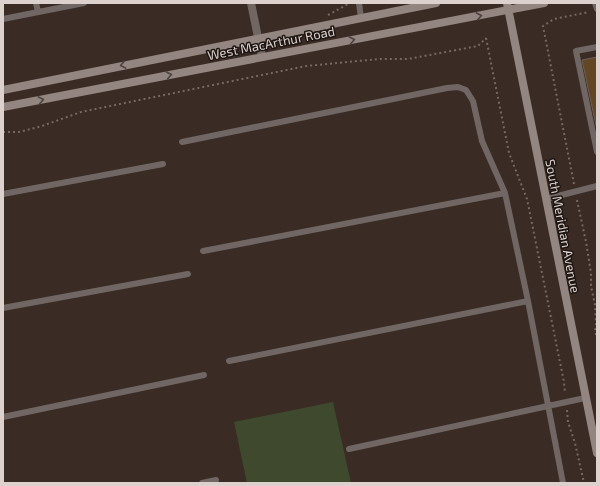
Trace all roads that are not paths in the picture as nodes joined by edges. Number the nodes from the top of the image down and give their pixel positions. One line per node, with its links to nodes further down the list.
1 (36, 3): 10 (lane)
2 (84, 3): 10 (lane)
3 (251, 3): 13 (street)
4 (359, 3): 11 (lane)
5 (436, 3): 11 (street, West MacArthur Road)
6 (544, 3): 8 (street, West MacArthur Road)
7 (596, 3): 9 (lane)
8 (507, 6): 15 (street, West MacArthur Road, one-way to 8); 25 (street, South Meridian Avenue)
9 (597, 9)
10 (38, 12): 12 (lane)
11 (362, 18): 13 (street, West MacArthur Road)
12 (3, 19)
13 (258, 38): 15 (street); 16 (street, West MacArthur Road, one-way to 16)
14 (597, 47): 18 (lane)
15 (262, 57): 17 (street, West MacArthur Road, one-way to 15)
16 (3, 90)
17 (3, 107)
18 (596, 138): 20 (lane)
19 (182, 142): 23 (lane)
20 (597, 152)
21 (163, 164): 24 (lane)
22 (597, 186): 25 (lane)
23 (505, 193): 26 (lane); 28 (lane)
24 (3, 194)
25 (546, 199): 32 (street, South Meridian Avenue)
26 (203, 251)
27 (188, 274): 29 (lane)
28 (528, 301): 30 (lane); 33 (lane)
29 (3, 308)
30 (229, 361)
31 (204, 375): 34 (lane)
32 (585, 398): 33 (lane); 36 (street, South Meridian Avenue)
33 (548, 406): 35 (lane); 39 (lane)
34 (3, 417)
35 (349, 449)
36 (597, 453)
37 (216, 480): 38 (lane)
38 (202, 483)
39 (562, 483)

